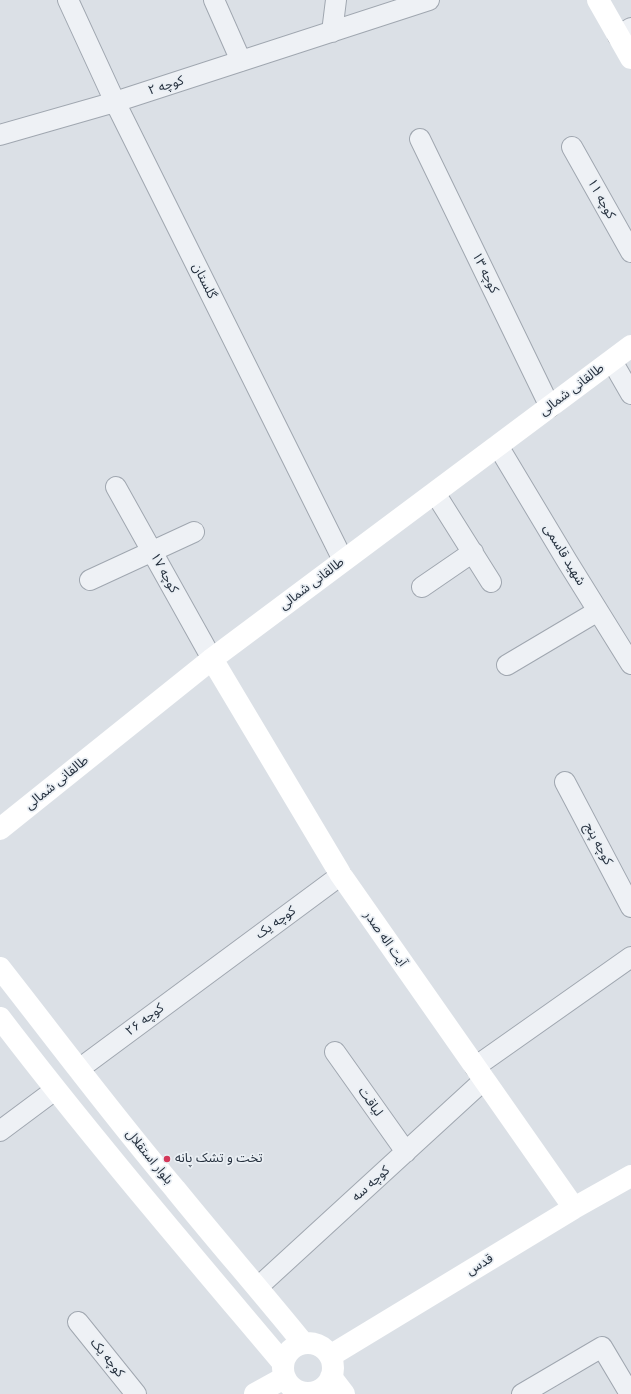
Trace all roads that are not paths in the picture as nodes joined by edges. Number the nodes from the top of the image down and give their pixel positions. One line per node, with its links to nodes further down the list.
1 (68, 0): 10 (street, گلستان)
2 (214, 0): 9 (street)
3 (336, 0): 6 (street)
4 (429, 0): 6 (street)
5 (598, 0): 7 (main road)
6 (332, 32): 9 (street, کوچه ۲)
7 (625, 32): 8 (main road)
8 (631, 58)
9 (241, 61): 10 (street, کوچه ۲)
10 (115, 102): 11 (street, کوچه ۲); 25 (street, گلستان)
11 (0, 135)
12 (420, 138): 18 (street, کوچه ۱۳)
13 (572, 147): 14 (street, کوچه ۱۱)
14 (631, 252)
15 (631, 346): 16 (main road, طالقانی شمالی)
16 (612, 361): 17 (street); 18 (main road, طالقانی شمالی)
17 (631, 394)
18 (550, 407): 19 (main road, طالقانی شمالی)
19 (498, 446): 21 (main road, طالقانی شمالی); 29 (street, شهید قاسمی)
20 (116, 487): 23 (street, کوچه ۱۷)
21 (436, 492): 24 (street); 25 (main road, طالقانی شمالی)
22 (194, 532): 23 (street)
23 (152, 551): 26 (street); 30 (street, کوچه ۱۷)
24 (473, 552): 27 (street); 28 (street)
25 (344, 560): 30 (main road, طالقانی شمالی)
26 (90, 580)
27 (491, 582)
28 (422, 587)
29 (598, 611): 31 (street, شهید قاسمی); 32 (street)
30 (212, 659): 34 (main road, طالقانی شمالی); 35 (main road, آیت اله صدر)
31 (631, 664)
32 (506, 665)
33 (565, 782): 36 (street, کوچه پنج)
34 (0, 829)
35 (341, 875): 39 (street, کوچه یک); 43 (main road, آیت اله صدر)
36 (631, 906)
37 (631, 957): 43 (street, کوچه سه)
38 (0, 968): 42 (main road, بلوار استقلال)
39 (212, 970): 42 (street, کوچه ۲۶)
40 (0, 1018): 44 (main road)
41 (335, 1052): 46 (street, لیاقت)
42 (79, 1070): 49 (main road, بلوار استقلال)
43 (480, 1073): 46 (street, کوچه سه); 48 (main road, آیت اله صدر)
44 (55, 1090): 45 (street); 53 (main road)
45 (0, 1131)
46 (406, 1152): 49 (street, کوچه سه)
47 (631, 1176): 48 (main road, قدس)
48 (574, 1208): 52 (main road, قدس)
49 (258, 1287): 51 (main road, بلوار استقلال)
50 (78, 1322): 55 (street, کوچه یک)
51 (303, 1343): 52 (main road); 53 (main road)
52 (330, 1356): 54 (main road)
53 (294, 1386): 54 (main road); 56 (main road)
54 (338, 1386)
55 (136, 1394)
56 (255, 1394)
57 (522, 1394): 58 (street)
58 (630, 1394)

